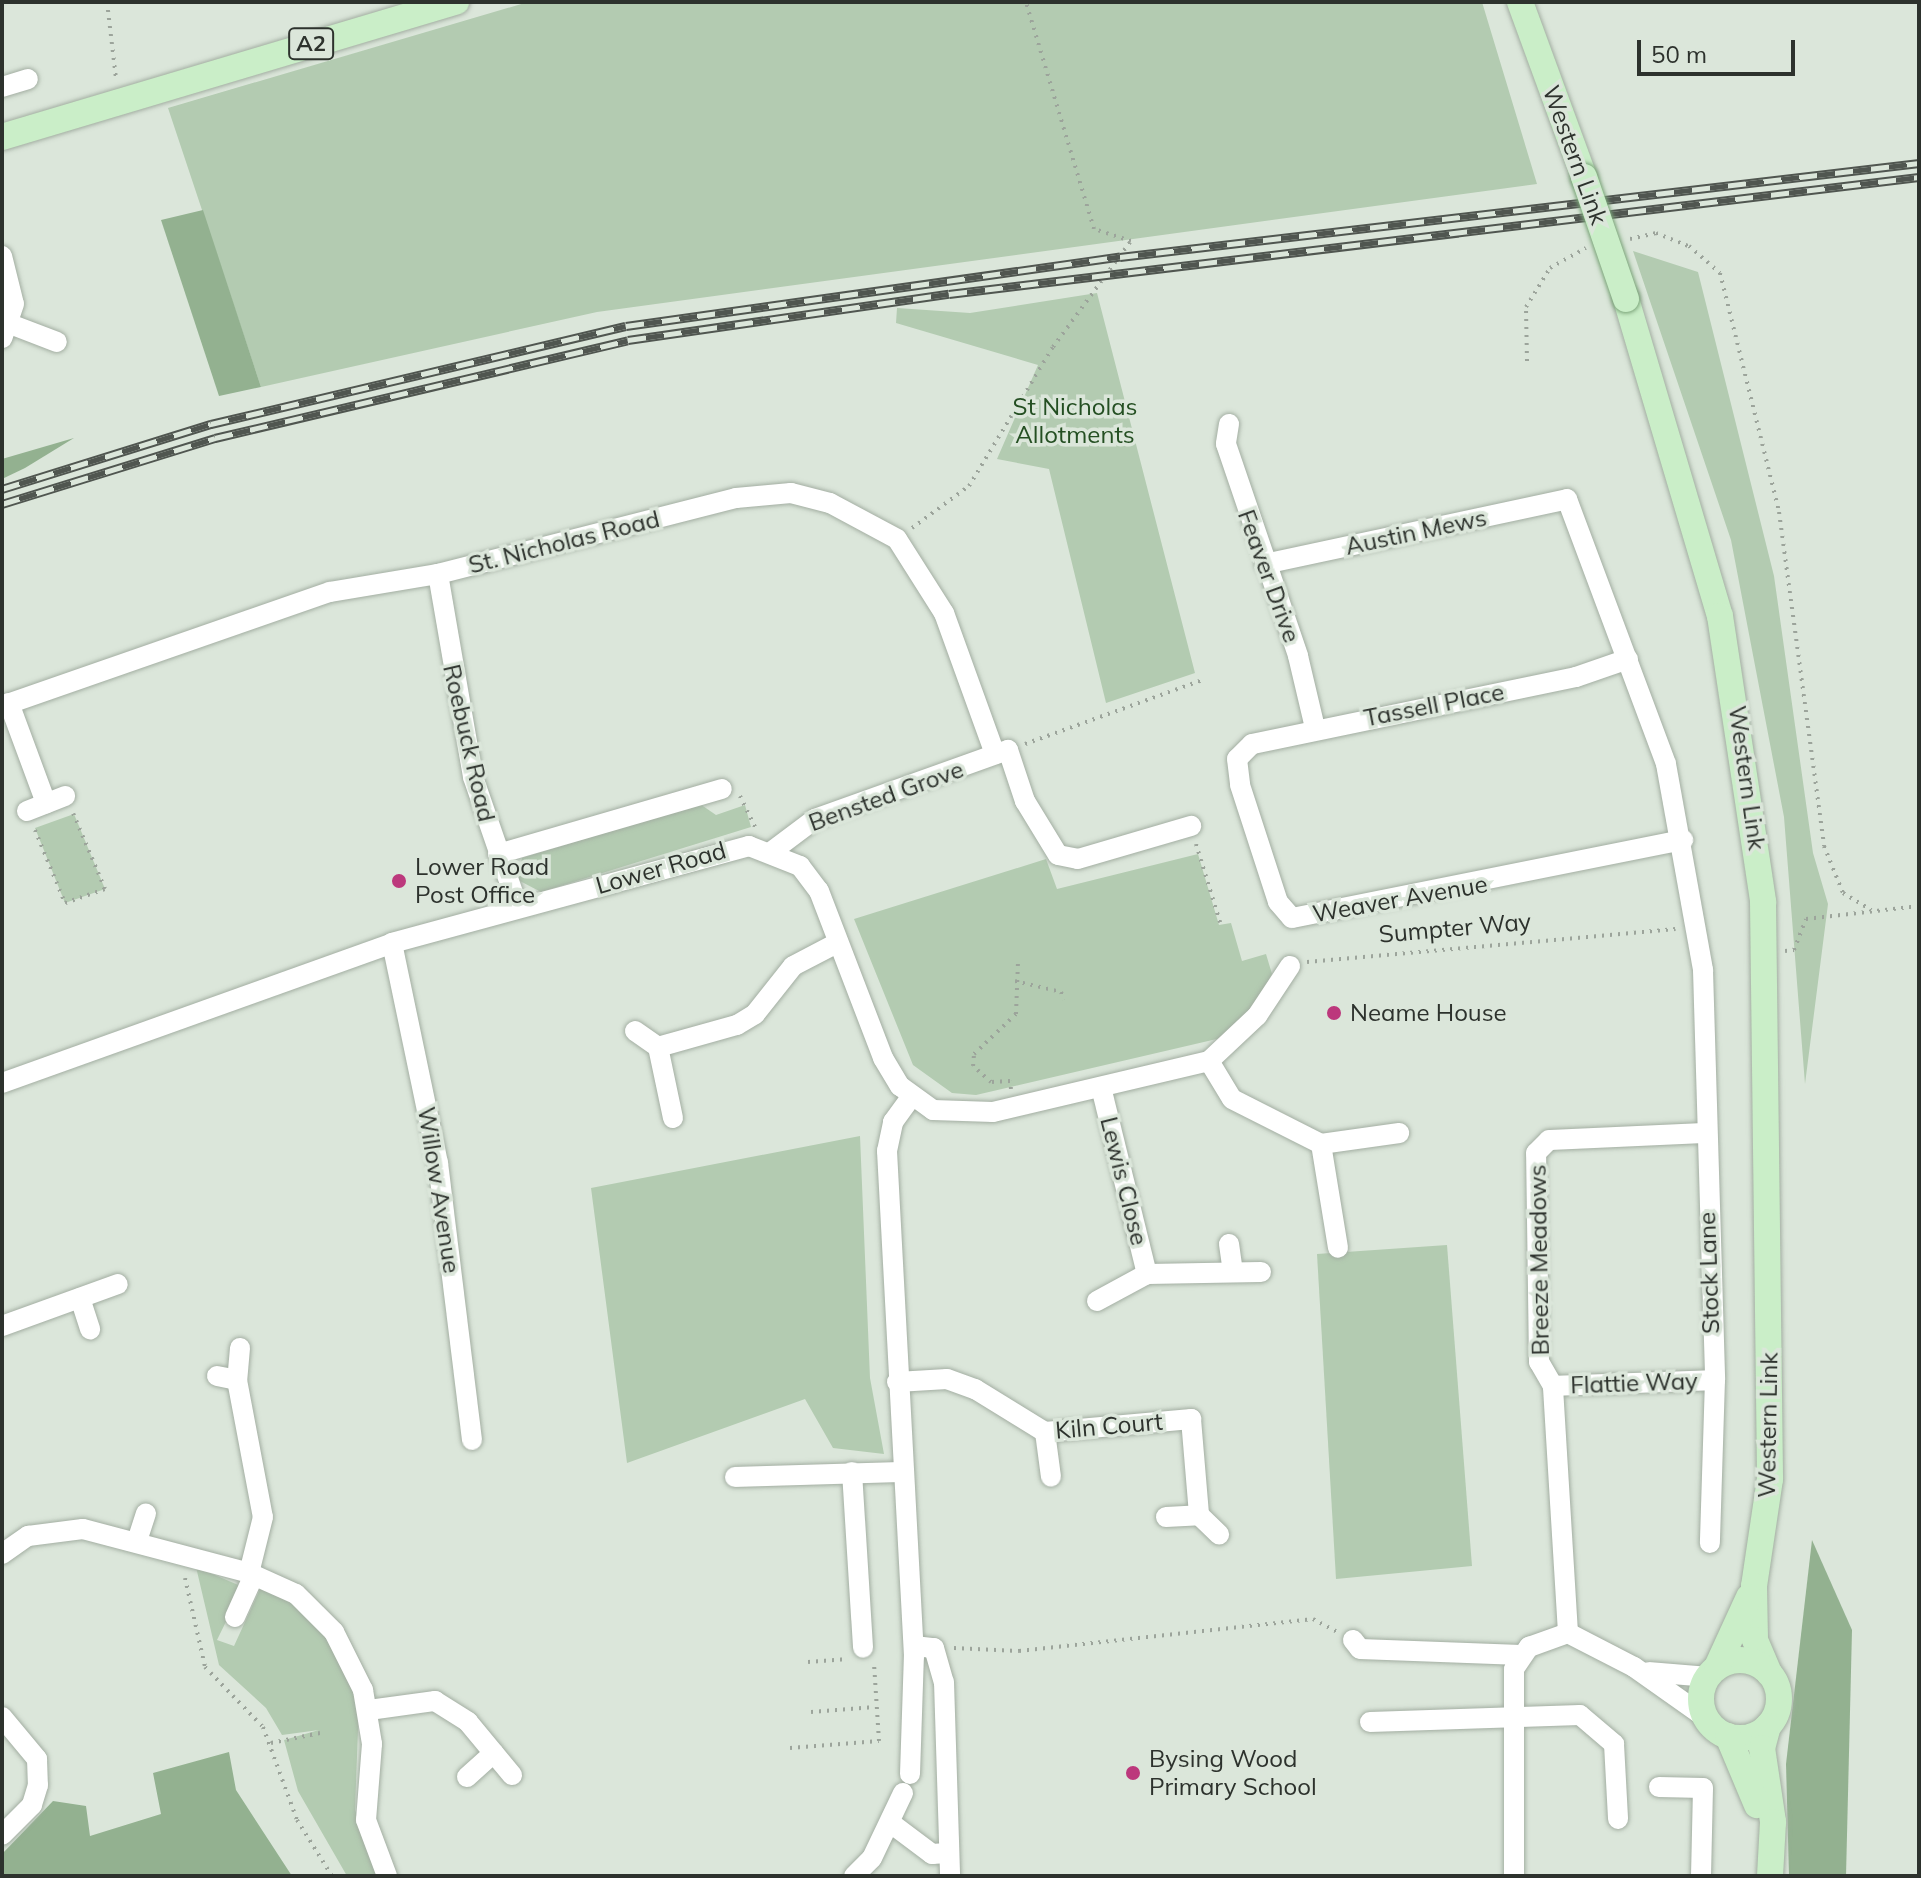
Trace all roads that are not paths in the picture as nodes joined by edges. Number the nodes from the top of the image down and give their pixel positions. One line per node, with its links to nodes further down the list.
1 (456, 2): 5 (main road, A2)
2 (1520, 2): 66 (main road, Western Link, bridge)
3 (28, 79): 4 (street)
4 (2, 87)
5 (2, 137)
6 (2, 256): 7 (street)
7 (6, 331): 8 (street)
8 (57, 342)
9 (1229, 424): 11 (street, Feaver Drive)
10 (1567, 499): 11 (street, Austin Mews); 13 (street, Stock Lane)
11 (1265, 564): 15 (street, Feaver Drive)
12 (438, 574): 14 (street, St. Nicholas Road); 17 (street, St. Nicholas Road); 23 (street, Roebuck Road)
13 (1628, 659): 15 (street, Tassell Place); 21 (street, Stock Lane)
14 (5, 704): 19 (street)
15 (1315, 728): 16 (street, Tassell Place)
16 (1240, 751): 21 (street, Weaver Avenue)
17 (1001, 752): 20 (street); 22 (street, Bensted Grove)
18 (722, 789): 23 (street)
19 (27, 811)
20 (1191, 826)
21 (1683, 840): 36 (street, Stock Lane)
22 (771, 852): 24 (street, Lower Road); 26 (street, Lower Road)
23 (498, 854): 24 (street, Roebuck Road)
24 (518, 907): 25 (street, Lower Road)
25 (392, 943): 31 (street, Lower Road); 53 (street, Willow Avenue)
26 (837, 943): 29 (street); 33 (street, Lower Road)
27 (1290, 966): 30 (street)
28 (635, 1031): 29 (street)
29 (658, 1047): 34 (street)
30 (1209, 1061): 32 (street); 37 (street)
31 (2, 1083)
32 (1101, 1087): 33 (street); 42 (street, Lewis Close)
33 (912, 1096): 50 (street)
34 (673, 1118)
35 (1399, 1133): 37 (street)
36 (1705, 1133): 49 (street, Stock Lane); 51 (street, Breeze Meadows)
37 (1321, 1144): 39 (street)
38 (1229, 1244): 40 (street)
39 (1338, 1248)
40 (1233, 1272): 41 (street, Lewis Close); 42 (street, Lewis Close)
41 (1261, 1272)
42 (1147, 1274): 45 (street, Lewis Close)
43 (118, 1284): 44 (street)
44 (80, 1298): 46 (street); 47 (street)
45 (1097, 1301)
46 (2, 1326)
47 (90, 1329)
48 (240, 1348): 65 (street)
49 (1715, 1380): 51 (street, Flattie Way); 64 (street, Stock Lane)
50 (897, 1382): 52 (street, Kiln Court); 55 (street)
51 (1553, 1386): 68 (street, Breeze Meadows)
52 (1045, 1432): 57 (street); 59 (street, Kiln Court)
53 (472, 1440)
54 (852, 1472): 55 (street); 56 (street); 71 (street)
55 (899, 1472): 70 (street)
56 (735, 1477)
57 (1051, 1477)
58 (146, 1513): 62 (street)
59 (1199, 1515): 60 (street); 61 (street)
60 (1166, 1517)
61 (1219, 1534)
62 (137, 1541): 63 (street); 65 (street)
63 (4, 1543)
64 (1710, 1543)
65 (251, 1574): 67 (street); 76 (street)
66 (1754, 1586): 74 (main road, Western Link); 75 (main road, Western Link)
67 (235, 1617)
68 (1568, 1633): 72 (street); 73 (street)
69 (1353, 1640): 72 (street)
70 (924, 1647): 88 (street); 90 (street)
71 (868, 1653)
72 (1521, 1655): 79 (street)
73 (1634, 1667): 74 (street); 78 (street)
74 (1712, 1672): 75 (main road); 78 (main road)
75 (1769, 1673): 81 (main road)
76 (369, 1710): 83 (street); 92 (street)
77 (2, 1717): 89 (street)
78 (1706, 1718): 82 (main road)
79 (1515, 1719): 80 (street); 87 (street); 95 (street)
80 (1370, 1722)
81 (1768, 1726): 82 (main road); 91 (main road)
82 (1728, 1736): 91 (main road)
83 (494, 1753): 84 (street); 85 (street)
84 (512, 1775)
85 (467, 1777)
86 (1659, 1787): 96 (street)
87 (1618, 1819)
88 (892, 1824): 90 (street); 93 (street)
89 (2, 1835)
90 (947, 1853): 94 (street)
91 (1771, 1866)
92 (387, 1876)
93 (854, 1876)
94 (950, 1876)
95 (1514, 1876)
96 (1701, 1876)

